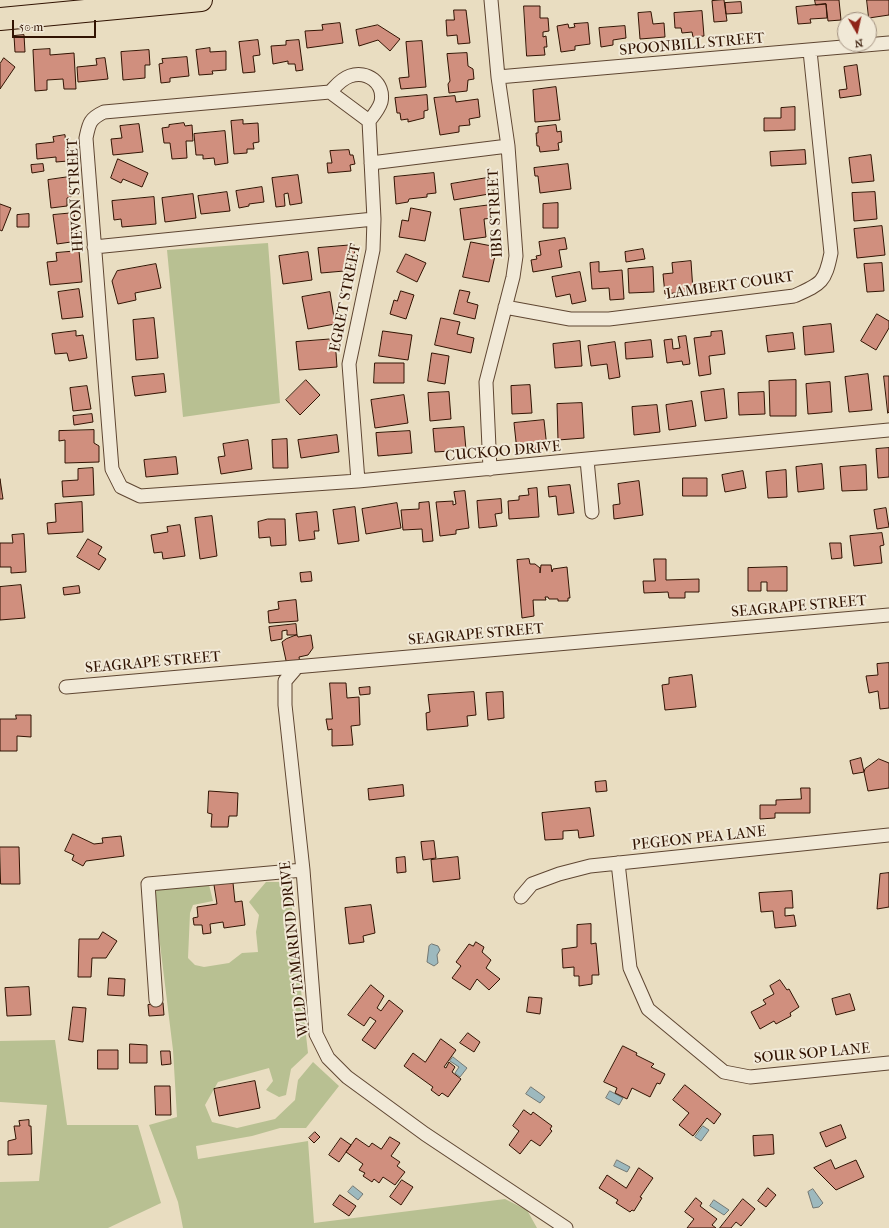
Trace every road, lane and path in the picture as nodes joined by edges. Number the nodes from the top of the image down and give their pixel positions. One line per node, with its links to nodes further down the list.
1 (201, 0): 3 (highway)
2 (491, 0): 6 (street, IBIS STREET)
3 (0, 20)
4 (889, 43): 5 (street, SPOONBILL STREET)
5 (810, 51): 6 (street, SPOONBILL STREET); 13 (street, LAMBERT COURT)
6 (498, 77): 9 (street, IBIS STREET)
7 (330, 92): 8 (street); 8 (street); 12 (street, HEVON STREET)
8 (369, 121): 10 (street, EGRET STREET)
9 (508, 146): 10 (street); 13 (street, IBIS STREET)
10 (371, 163): 11 (street, EGRET STREET)
11 (374, 219): 12 (street); 17 (street, EGRET STREET)
12 (94, 247): 18 (street, HEVON STREET)
13 (505, 307): 16 (street, IBIS STREET)
14 (889, 430): 15 (street, CUCKOO DRIVE)
15 (587, 460): 16 (street, CUCKOO DRIVE); 19 (street)
16 (490, 470): 17 (street, CUCKOO DRIVE)
17 (358, 481): 18 (street, CUCKOO DRIVE)
18 (121, 487)
19 (592, 512)
20 (889, 615): 21 (street, SEAGRAPE STREET)
21 (297, 667): 22 (street, SEAGRAPE STREET); 25 (street, WILD TAMARIND DRIVE)
22 (66, 687)
23 (889, 835): 24 (street, PEGEON PEA LANE)
24 (618, 864): 26 (street, PEGEON PEA LANE); 28 (street, SOUR SOP LANE)
25 (303, 870): 27 (street); 29 (street, WILD TAMARIND DRIVE)
26 (521, 897)
27 (156, 1000)
28 (889, 1063)
29 (566, 1228)

